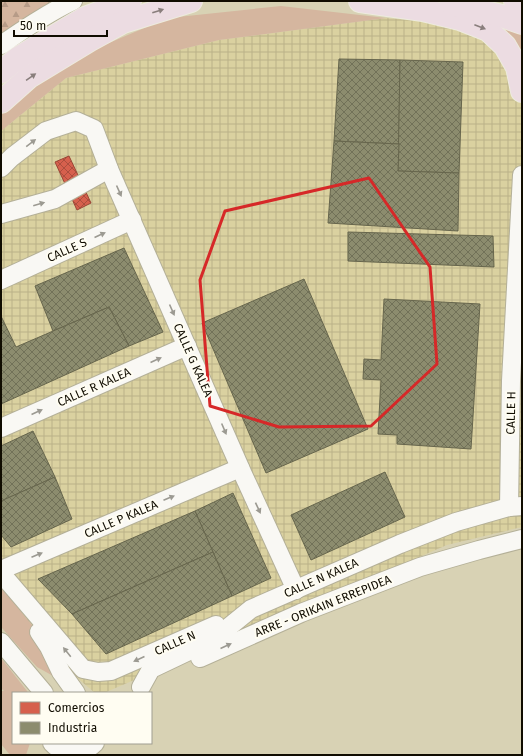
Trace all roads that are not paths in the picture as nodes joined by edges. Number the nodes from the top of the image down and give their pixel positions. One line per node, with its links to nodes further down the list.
1 (73, 1): 9 (street)
2 (130, 1): 10 (highway)
3 (191, 1): 12 (highway, one-way to 3)
4 (360, 1): 11 (highway, one-way to 11)
5 (440, 1): 8 (highway)
6 (515, 1): 7 (highway)
7 (522, 4)
8 (522, 23)
9 (1, 45)
10 (1, 72)
11 (522, 91)
12 (1, 102)
13 (1, 168): 14 (street, CALLE G KALEA, one-way to 14)
14 (109, 169): 16 (street, one-way to 14); 17 (street, CALLE G KALEA, one-way to 17)
15 (522, 175): 18 (street, CALLE H)
16 (1, 214)
17 (132, 220): 19 (street, CALLE S, one-way to 17); 20 (street, CALLE G KALEA, one-way to 20)
18 (520, 256): 21 (street, CALLE H)
19 (1, 280)
20 (187, 346): 22 (street, CALLE R KALEA, one-way to 20); 23 (street, CALLE G KALEA, one-way to 23)
21 (517, 381): 24 (street, CALLE H)
22 (1, 428)
23 (240, 468): 26 (street, CALLE P KALEA, one-way to 23); 27 (street, CALLE G KALEA, one-way to 27)
24 (515, 506): 27 (street, CALLE N KALEA)
25 (522, 539): 31 (street, ARRE - ORIKAIN ERREPIDEA, one-way to 25)
26 (1, 572): 28 (street)
27 (296, 590): 29 (street, CALLE N KALEA)
28 (22, 597): 29 (street, CALLE N, one-way to 28); 33 (street)
29 (251, 609): 31 (street, CALLE N KALEA)
30 (1, 642): 32 (street)
31 (136, 690)
32 (43, 692)
33 (75, 692)
34 (94, 744): 35 (street)
35 (49, 748)

